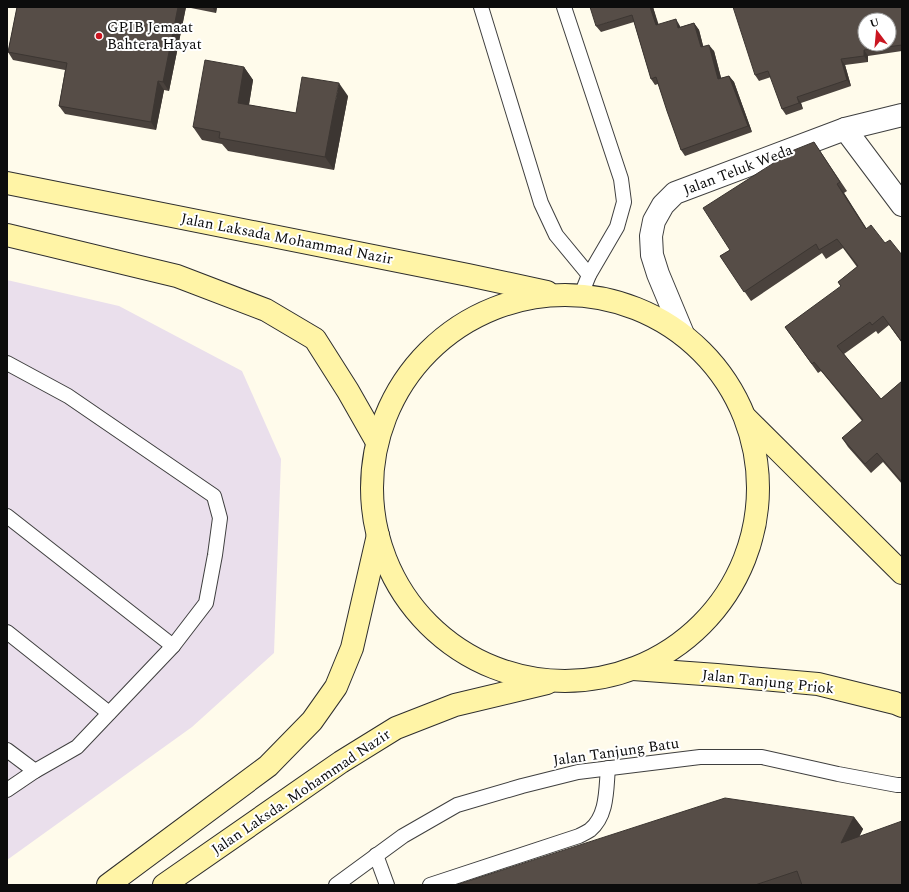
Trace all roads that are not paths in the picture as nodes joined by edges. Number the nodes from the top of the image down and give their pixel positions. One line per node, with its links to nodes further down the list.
1 (481, 7): 8 (lane)
2 (564, 7): 8 (lane)
3 (902, 115): 4 (street, Jalan Teluk Weda)
4 (845, 129): 6 (street); 10 (street, Jalan Teluk Weda)
5 (7, 183): 9 (main road, Jalan Laksada Mohammad Nazir)
6 (902, 205)
7 (7, 235): 13 (main road)
8 (588, 275): 9 (lane)
9 (574, 295): 10 (main road); 13 (main road)
10 (683, 334): 12 (main road)
11 (7, 363): 18 (lane)
12 (746, 418): 16 (main road); 19 (main road)
13 (377, 442): 15 (main road)
14 (7, 516): 18 (lane)
15 (378, 534): 20 (main road); 29 (main road)
16 (902, 573)
17 (7, 632): 22 (lane)
18 (173, 646): 22 (lane)
19 (631, 669): 20 (main road); 21 (main road, Jalan Tanjung Priok)
20 (560, 680): 30 (main road, Jalan Laksda. Mohammad Nazir)
21 (902, 706)
22 (109, 713): 25 (lane)
23 (7, 750): 25 (lane)
24 (608, 768): 26 (lane, Jalan Tanjung Batu); 28 (lane, Jalan Tanjung Batu); 33 (lane)
25 (35, 771): 27 (lane)
26 (902, 785)
27 (7, 790)
28 (376, 856): 31 (lane, Jalan Tanjung Batu); 32 (lane)
29 (108, 885)
30 (164, 885)
31 (336, 885)
32 (387, 885)
33 (430, 885)

